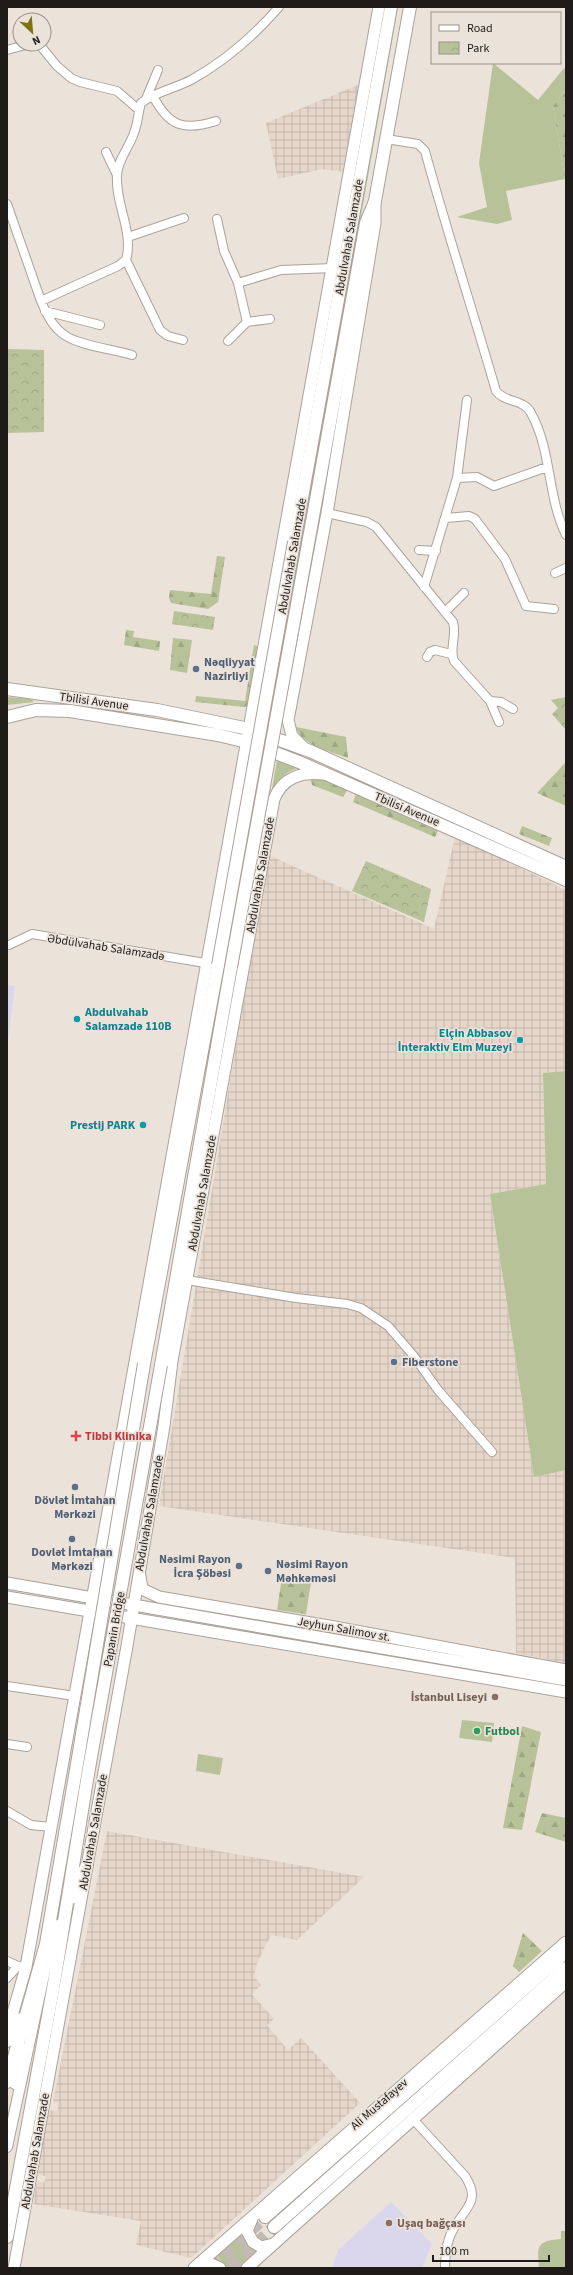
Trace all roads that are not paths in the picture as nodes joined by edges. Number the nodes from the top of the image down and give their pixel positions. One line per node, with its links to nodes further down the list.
1 (279, 7): 7 (street)
2 (379, 7): 19 (main road, Abdulvahab Salamzade)
3 (391, 7): 66 (main road, Abdulvahab Salamzade, bridge)
4 (410, 7): 10 (main road, Abdulvahab Salamzade)
5 (46, 52): 8 (street)
6 (158, 70): 7 (street)
7 (149, 98): 8 (street); 9 (street)
8 (139, 110): 12 (street)
9 (216, 121)
10 (386, 139): 13 (main road, Abdulvahab Salamzade); 30 (street)
11 (106, 152): 12 (street)
12 (117, 175): 17 (street)
13 (375, 201): 32 (main road, Abdulvahab Salamzade); 67 (main road, Abdulvahab Salamzade, bridge)
14 (7, 204): 21 (street)
15 (184, 218): 17 (street)
16 (217, 218): 20 (street)
17 (128, 237): 18 (street)
18 (126, 260): 21 (street); 26 (street)
19 (333, 268): 20 (street); 45 (main road, Abdulvahab Salamzade)
20 (238, 283): 24 (street)
21 (40, 301): 22 (street)
22 (45, 311): 25 (street); 28 (street)
23 (270, 319): 24 (street)
24 (247, 322): 27 (street)
25 (100, 325)
26 (183, 340)
27 (228, 341)
28 (132, 355)
29 (467, 400): 31 (street)
30 (547, 468): 31 (street); 34 (street)
31 (457, 478): 33 (street)
32 (327, 513): 39 (street); 46 (main road, Abdulvahab Salamzade)
33 (446, 518): 36 (street); 41 (street)
34 (566, 535)
35 (419, 550): 36 (street)
36 (436, 551): 39 (street)
37 (566, 568): 38 (street)
38 (555, 573)
39 (424, 587): 42 (street)
40 (464, 593): 42 (street)
41 (554, 609)
42 (445, 612): 43 (street)
43 (451, 654): 44 (street); 49 (street)
44 (427, 657)
45 (260, 670): 46 (main road); 56 (main road, Abdulvahab Salamzade)
46 (296, 676): 58 (main road, Abdulvahab Salamzade)
47 (7, 689): 52 (main road, Tbilisi Avenue)
48 (7, 695): 52 (main road)
49 (490, 701): 50 (street); 55 (street)
50 (513, 709)
51 (36, 710): 53 (main road); 54 (main road, Tbilisi Avenue); 57 (main road, Tbilisi Avenue)
52 (157, 710): 56 (main road, Tbilisi Avenue)
53 (7, 712)
54 (7, 717)
55 (499, 722)
56 (249, 729): 57 (main road, Abdulvahab Salamzade); 58 (main road, Tbilisi Avenue)
57 (247, 742): 59 (main road, Tbilisi Avenue); 60 (main road)
58 (310, 751): 62 (main road, Tbilisi Avenue)
59 (329, 775): 61 (main road, Abdulvahab Salamzade); 63 (main road, Tbilisi Avenue)
60 (234, 808): 61 (main road); 65 (main road)
61 (270, 818): 69 (main road, Abdulvahab Salamzade)
62 (566, 867)
63 (566, 880)
64 (9, 945): 65 (street, Əbdülvahab Salamzadə)
65 (205, 963): 68 (main road)
66 (167, 1238): 68 (main road); 73 (main road, Abdulvahab Salamzade)
67 (183, 1239): 69 (main road); 74 (main road, Abdulvahab Salamzade)
68 (155, 1255): 71 (main road)
69 (190, 1261): 70 (main road, Abdulvahab Salamzade)
70 (187, 1280): 72 (main road, Abdulvahab Salamzade); 77 (street)
71 (145, 1308): 73 (main road); 78 (main road)
72 (180, 1314): 74 (main road); 79 (main road, Abdulvahab Salamzade)
73 (150, 1331): 75 (main road, Abdulvahab Salamzade)
74 (166, 1334): 76 (main road, Abdulvahab Salamzade)
75 (144, 1364): 106 (main road, Papanin Bridge, bridge)
76 (161, 1365): 100 (main road, Papanin Bridge, bridge)
77 (492, 1452)
78 (99, 1565): 79 (main road); 82 (main road)
79 (140, 1569): 83 (main road, Abdulvahab Salamzade); 84 (main road, Jeyhun Salimov st.)
80 (7, 1582): 82 (main road)
81 (7, 1597): 85 (main road)
82 (93, 1597): 83 (main road, Jeyhun Salimov st.); 85 (main road)
83 (134, 1605): 86 (main road, Jeyhun Salimov st.); 87 (main road, Abdulvahab Salamzade)
84 (205, 1605): 86 (main road); 88 (main road); 90 (main road, Jeyhun Salimov st.)
85 (90, 1611): 87 (main road, Jeyhun Salimov st.); 89 (main road)
86 (183, 1614): 88 (main road, Jeyhun Salimov st.)
87 (132, 1618): 91 (main road, Abdulvahab Salamzade); 96 (main road, Jeyhun Salimov st.)
88 (221, 1620): 92 (main road, Jeyhun Salimov st.)
89 (85, 1638): 91 (main road); 97 (main road)
90 (415, 1642): 92 (main road); 93 (main road, Jeyhun Salimov st.)
91 (127, 1646): 103 (main road, Abdulvahab Salamzade)
92 (377, 1646): 94 (main road, Jeyhun Salimov st.)
93 (566, 1670)
94 (566, 1680)
95 (7, 1686): 97 (street)
96 (566, 1692)
97 (75, 1696): 102 (main road)
98 (7, 1744): 99 (street)
99 (27, 1747)
100 (88, 1774): 104 (main road, Abdulvahab Salamzade)
101 (7, 1811): 102 (street)
102 (51, 1828): 109 (main road)
103 (87, 1864): 104 (main road); 125 (main road, Abdulvahab Salamzade)
104 (64, 1914): 120 (street); 123 (main road, Abdulvahab Salamzade)
105 (566, 1942): 121 (main road, Ali Mustafayev)
106 (46, 1944): 112 (main road); 119 (street)
107 (566, 1952): 121 (main road, Ali Mustafayev)
108 (7, 1961): 109 (street)
109 (22, 1966): 111 (street); 114 (main road); 115 (main road)
110 (566, 1968): 122 (main road, Ali Mustafayev)
111 (7, 1978)
112 (34, 1980): 114 (main road); 116 (main road)
113 (566, 1982): 118 (main road)
114 (18, 2016): 116 (main road)
115 (7, 2033)
116 (11, 2044): 117 (main road)
117 (7, 2082)
118 (412, 2118): 124 (main road); 129 (street)
119 (7, 2133)
120 (7, 2147)
121 (259, 2217): 124 (main road); 126 (main road, Ali Mustafayev)
122 (274, 2227)
123 (7, 2237)
124 (277, 2242): 128 (main road)
125 (14, 2268)
126 (196, 2268): 127 (main road)
127 (220, 2268)
128 (247, 2268)
129 (445, 2268)

